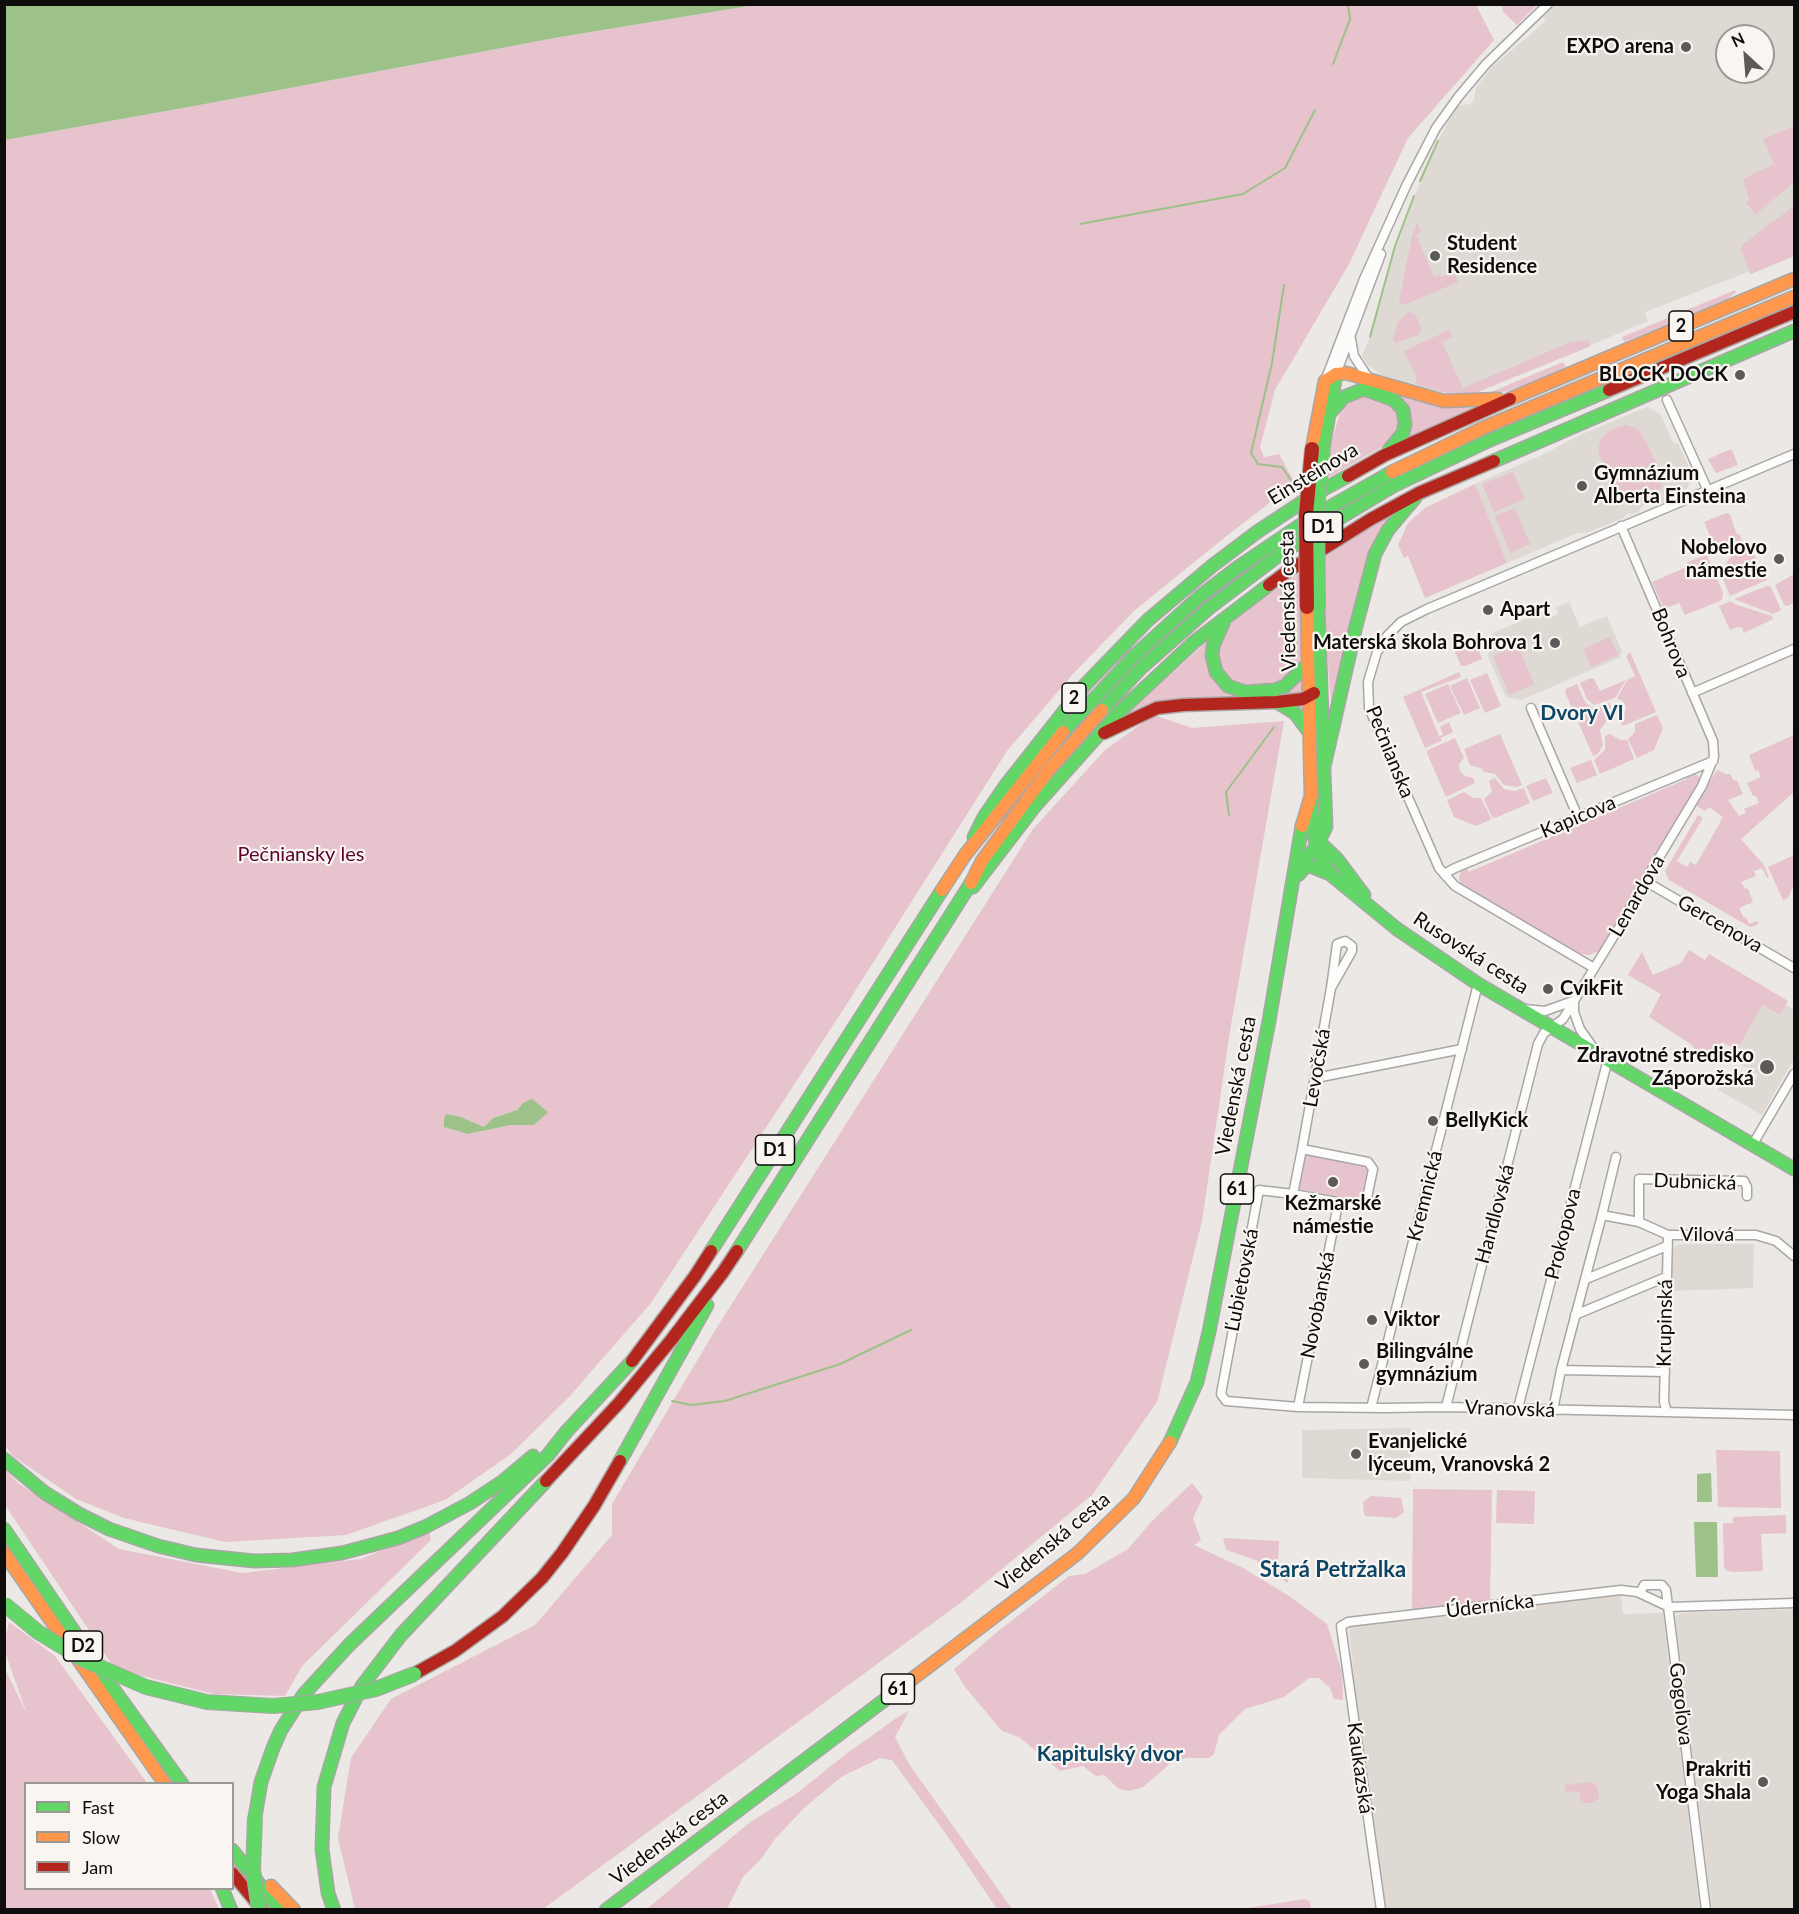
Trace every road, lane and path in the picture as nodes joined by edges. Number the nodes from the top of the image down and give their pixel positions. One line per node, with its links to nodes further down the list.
1 (1548, 4): 2 (street, Viedenská cesta)
2 (1390, 223): 7 (street, Viedenská cesta); 8 (street, Viedenská cesta)
3 (1794, 279): 10 (main road, Einsteinova / 2)
4 (1794, 297): 36 (main road, D1)
5 (1794, 312): 42 (main road, D1)
6 (1794, 331): 17 (main road, 2)
7 (1350, 336): 8 (street, Viedenská cesta); 9 (street)
8 (1330, 373): 9 (main road, 2); 12 (main road, Viedenská cesta / 61); 13 (main road, Viedenská cesta / 61)
9 (1366, 384): 10 (main road); 12 (main road); 14 (main road, 2)
10 (1509, 399): 14 (main road, Einsteinova / 2)
11 (1667, 400): 16 (street)
12 (1329, 414): 13 (main road, Viedenská cesta / 61)
13 (1318, 449): 19 (main road, Viedenská cesta / 61, bridge)
14 (1384, 454): 36 (main road, Einsteinova / 2)
15 (1794, 454): 16 (street, Pečnianska)
16 (1708, 491): 18 (street, Pečnianska)
17 (1419, 493): 20 (main road, 2); 31 (main road, 2)
18 (1622, 526): 24 (street, Bohrova); 40 (street, Pečnianska)
19 (1313, 607): 22 (main road, Viedenská cesta / 61); 23 (main road, Viedenská cesta / 61)
20 (1227, 616): 22 (main road); 29 (main road, 2)
21 (1794, 649): 24 (street)
22 (1308, 664): 25 (main road, Viedenská cesta / 61)
23 (1320, 683): 25 (main road); 31 (main road, Viedenská cesta / 61)
24 (1692, 693): 30 (street, Bohrova)
25 (1309, 697): 26 (main road, 2); 28 (main road, Viedenská cesta / 61)
26 (1277, 702): 28 (main road); 29 (main road, 2)
27 (1531, 708): 33 (street)
28 (1310, 732): 32 (main road, Viedenská cesta / 61)
29 (1094, 738): 42 (main road, 2)
30 (1713, 761): 33 (street, Kapicova); 41 (street, Lenardova)
31 (1323, 771): 34 (main road, Viedenská cesta / 61)
32 (1311, 796): 35 (main road, Rusovská cesta); 38 (main road, Viedenská cesta / 61)
33 (1578, 817): 40 (street, Kapicova)
34 (1326, 828): 35 (main road); 37 (main road, Rusovská cesta)
35 (1316, 842): 37 (main road, Rusovská cesta); 38 (main road); 39 (main road, Rusovská cesta)
36 (965, 855): 81 (main road, D1)
37 (1337, 860): 43 (main road, Rusovská cesta)
38 (1296, 869): 39 (main road); 100 (main road, Viedenská cesta / 61)
39 (1330, 874): 43 (main road, Rusovská cesta)
40 (1444, 874): 44 (street, Pečnianska)
41 (1645, 881): 44 (street, Lenardova); 45 (street, Gercenova)
42 (966, 895): 67 (main road, D1)
43 (1378, 913): 46 (main road, Rusovská cesta)
44 (1594, 968): 48 (street, Lenardova)
45 (1794, 968)
46 (1478, 984): 49 (main road, Rusovská cesta); 51 (street, Kremnická)
47 (1331, 988): 47 (street, Levočská); 54 (street, Levočská)
48 (1574, 1001): 49 (street); 50 (street, Lenardova); 52 (street)
49 (1519, 1008): 50 (main road, Rusovská cesta)
50 (1553, 1026): 52 (main road, Rusovská cesta); 75 (street, Handlovská)
51 (1462, 1048): 54 (street); 76 (street, Kremnická)
52 (1602, 1055): 55 (main road, Rusovská cesta); 77 (street, Prokopova)
53 (1794, 1074): 55 (street)
54 (1316, 1078): 56 (street, Levočská)
55 (1753, 1144): 58 (main road, Rusovská cesta)
56 (1302, 1149): 59 (street); 61 (street)
57 (1616, 1157): 62 (street)
58 (1794, 1169)
59 (1293, 1194): 61 (street); 73 (street, Ľubietovská)
60 (1747, 1196): 63 (street, Dubnická)
61 (1338, 1203): 74 (street, Novobanská)
62 (1602, 1215): 63 (street, Vilová); 69 (street)
63 (1639, 1222): 64 (street, Vilová)
64 (1668, 1235): 65 (street, Krupinská); 66 (street, Vilová)
65 (1667, 1246): 68 (street, Krupinská); 69 (street)
66 (1794, 1256)
67 (723, 1272): 87 (main road, bridge); 99 (main road)
68 (1666, 1277): 70 (street); 72 (street, Krupinská)
69 (1586, 1279): 70 (street)
70 (1575, 1315): 71 (street)
71 (1561, 1370): 72 (street); 78 (street)
72 (1665, 1371): 79 (street, Krupinská)
73 (1227, 1401): 74 (street, Vranovská)
74 (1298, 1407): 76 (street, Vranovská)
75 (1446, 1407): 76 (street, Vranovská); 77 (street, Vranovská)
76 (1371, 1408)
77 (1518, 1408): 78 (street, Vranovská)
78 (1553, 1410): 79 (street, Vranovská)
79 (1666, 1412): 80 (street, Vranovská)
80 (1794, 1415)
81 (567, 1431): 82 (main road); 96 (main road, bridge)
82 (4, 1459)
83 (4, 1529): 91 (main road, D2)
84 (4, 1553): 90 (main road, D2)
85 (1640, 1593): 88 (street, Údernícka); 88 (street, Údernícka); 89 (street, Údernícka)
86 (1794, 1603): 88 (street, Údernícka)
87 (4, 1604)
88 (1669, 1606): 102 (street, Gogoľova)
89 (1341, 1626): 101 (street, Kaukazská)
90 (164, 1782)
91 (181, 1782)
92 (236, 1855): 97 (main road); 98 (main road)
93 (234, 1876): 96 (main road)
94 (223, 1890): 95 (main road)
95 (231, 1910)
96 (261, 1910)
97 (280, 1910)
98 (294, 1910)
99 (334, 1910)
100 (606, 1910)
101 (1381, 1910)
102 (1706, 1910)

